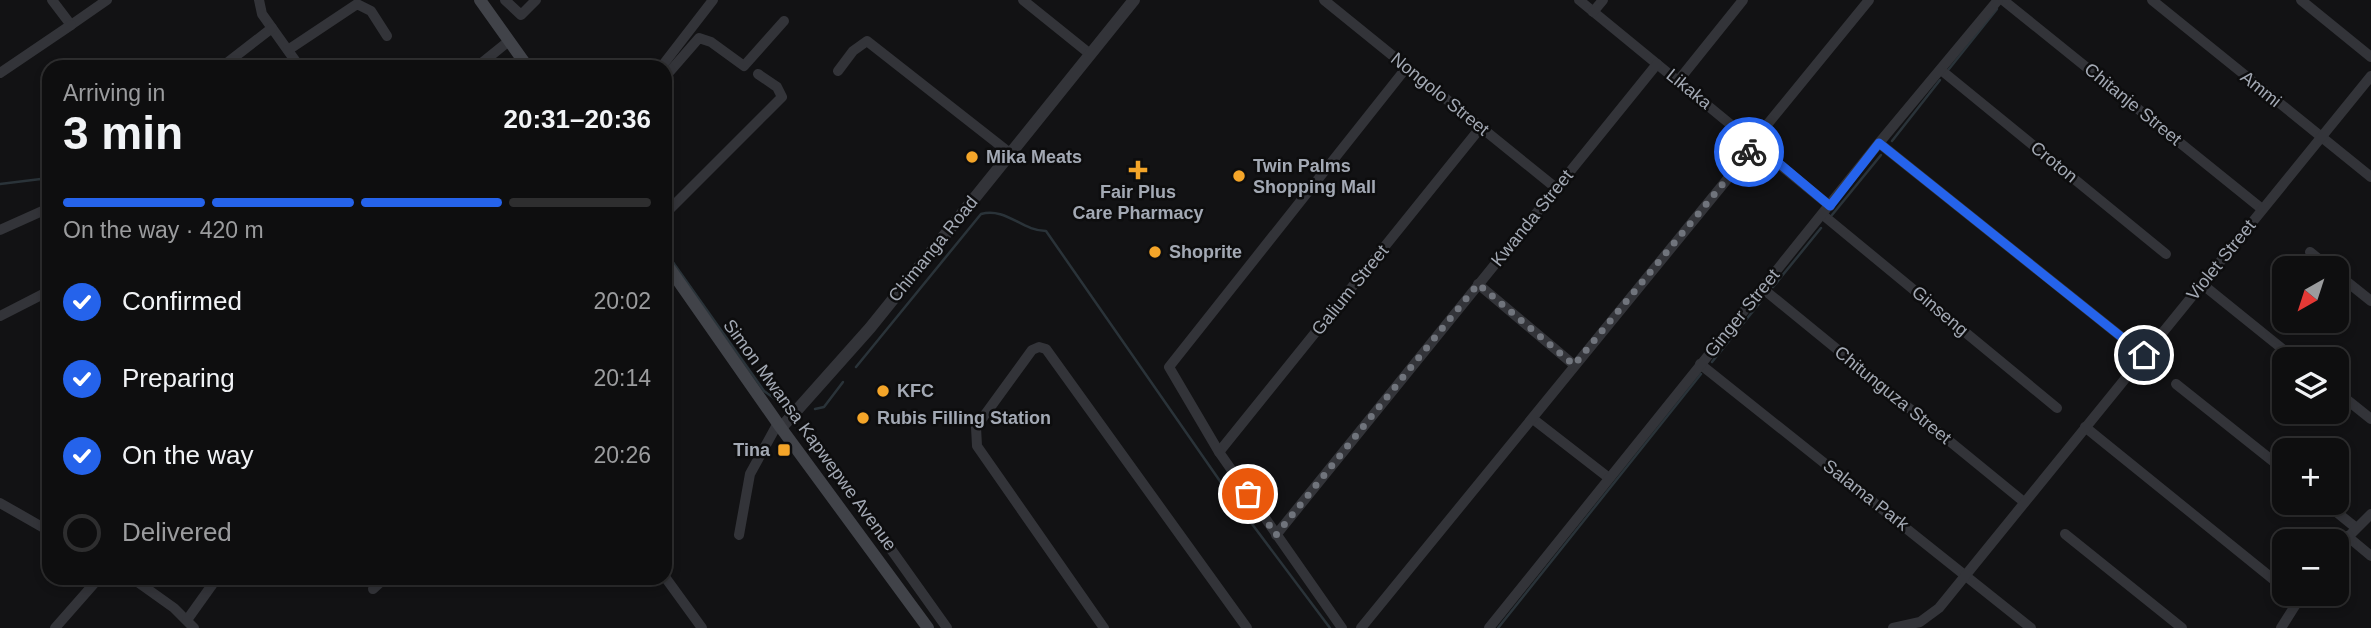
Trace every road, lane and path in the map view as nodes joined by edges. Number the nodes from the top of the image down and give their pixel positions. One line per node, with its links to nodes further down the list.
1 (52, 0): 20 (street)
2 (107, 0): 20 (street)
3 (259, 0): 21 (street)
4 (505, 0): 5 (street)
5 (536, 0)
6 (713, 0): 31 (street)
7 (1023, 0): 25 (street)
8 (1134, 0): 25 (street, Chimanga Road)
9 (1324, 0): 33 (street, Nongolo Street)
10 (1579, 0): 18 (street, Likaka)
11 (1603, 0): 18 (street)
12 (1743, 0): 40 (street)
13 (1869, 0): 43 (street)
14 (2001, 0): 35 (street, Ginger Street); 50 (street, Chitanje Street)
15 (2151, 0): 42 (street, Ammi)
16 (2301, 0): 26 (street)
17 (484, 1): 23 (main road)
18 (1593, 12): 32 (street, Likaka)
19 (784, 21): 34 (street)
20 (71, 25): 37 (street)
21 (272, 28): 24 (street); 27 (street)
22 (387, 36): 24 (street)
23 (509, 41): 29 (street); 30 (main road)
24 (288, 50): 28 (street)
25 (1090, 54): 45 (street, Chimanga Road)
26 (2371, 57)
27 (231, 60)
28 (295, 60)
29 (485, 60)
30 (523, 60)
31 (667, 60)
32 (1657, 64): 40 (street, Likaka); 47 (street, Kwanda Street)
33 (1407, 67): 41 (street, Nongolo Street); 76 (street)
34 (672, 69)
35 (1941, 70): 44 (street, Ginger Street); 55 (street, Croton)
36 (838, 71): 45 (street)
37 (0, 73)
38 (758, 74): 49 (street)
39 (2371, 76): 42 (street, Violet Street)
40 (1678, 80): 43 (street, Likaka)
41 (1481, 127): 47 (street, Nongolo Street); 76 (street, Galium Street)
42 (2320, 137): 46 (street, Ammi); 50 (street, Violet Street)
43 (1754, 143): 48 (street, Likaka); 68 (street)
44 (1879, 143): 48 (street, Ginger Street); 66 (street)
45 (1011, 154): 74 (street, Chimanga Road)
46 (2371, 177)
47 (1556, 188): 59 (street, Kwanda Street)
48 (1830, 206): 52 (street, Ginger Street)
49 (672, 207)
50 (2263, 209): 60 (street, Violet Street)
51 (42, 211): 53 (street)
52 (1823, 215): 61 (street, Ginger Street); 71 (street, Ginseng)
53 (0, 230)
54 (2310, 251): 56 (street)
55 (2166, 254)
56 (2316, 256)
57 (672, 272): 74 (main road, Simon Mwansa Kapwepwe Avenue)
58 (2349, 283): 63 (street)
59 (1478, 284): 68 (street); 88 (street, Kwanda Street)
60 (2202, 284): 65 (street); 66 (street, Violet Street)
61 (1762, 288): 67 (street, Ginger Street); 79 (street, Chitunguza Street)
62 (42, 295): 64 (street)
63 (2371, 301)
64 (0, 316)
65 (2280, 347)
66 (2144, 355): 75 (street, Violet Street)
67 (1700, 364): 78 (street, Ginger Street); 92 (street, Salama Park)
68 (1574, 365): 72 (street)
69 (2176, 384): 77 (street)
70 (2349, 401): 73 (street)
71 (2057, 408)
72 (1533, 419): 78 (street); 109 (street)
73 (2371, 419)
74 (780, 426): 89 (street); 104 (main road, Simon Mwansa Kapwepwe Avenue)
75 (2085, 427): 79 (street, Violet Street); 93 (street)
76 (1219, 452): 88 (street)
77 (2272, 460)
78 (1609, 478): 110 (street, Ginger Street)
79 (2024, 502): 92 (street, Violet Street)
80 (0, 503): 84 (street)
81 (2371, 514): 85 (street)
82 (2340, 515): 85 (street)
83 (873, 524): 105 (street)
84 (42, 527)
85 (2355, 527): 87 (street)
86 (2065, 534): 113 (street)
87 (2349, 534)
88 (1276, 535): 108 (street)
89 (739, 536)
90 (2349, 538): 91 (street)
91 (2371, 556)
92 (1966, 575): 111 (street, Violet Street); 112 (street, Salama Park)
93 (2272, 579)
94 (93, 585): 102 (street)
95 (143, 585): 101 (street)
96 (213, 585): 101 (street)
97 (377, 585): 99 (street)
98 (671, 585): 103 (street)
99 (373, 589)
100 (2292, 606): 114 (street)
101 (191, 624)
102 (55, 628)
103 (702, 628)
104 (928, 628)
105 (947, 628)
106 (1104, 628): 107 (street)
107 (1247, 628)
108 (1342, 628)
109 (1361, 628)
110 (1489, 628)
111 (1893, 628)
112 (2031, 628)
113 (2182, 628)
114 (2281, 628)

